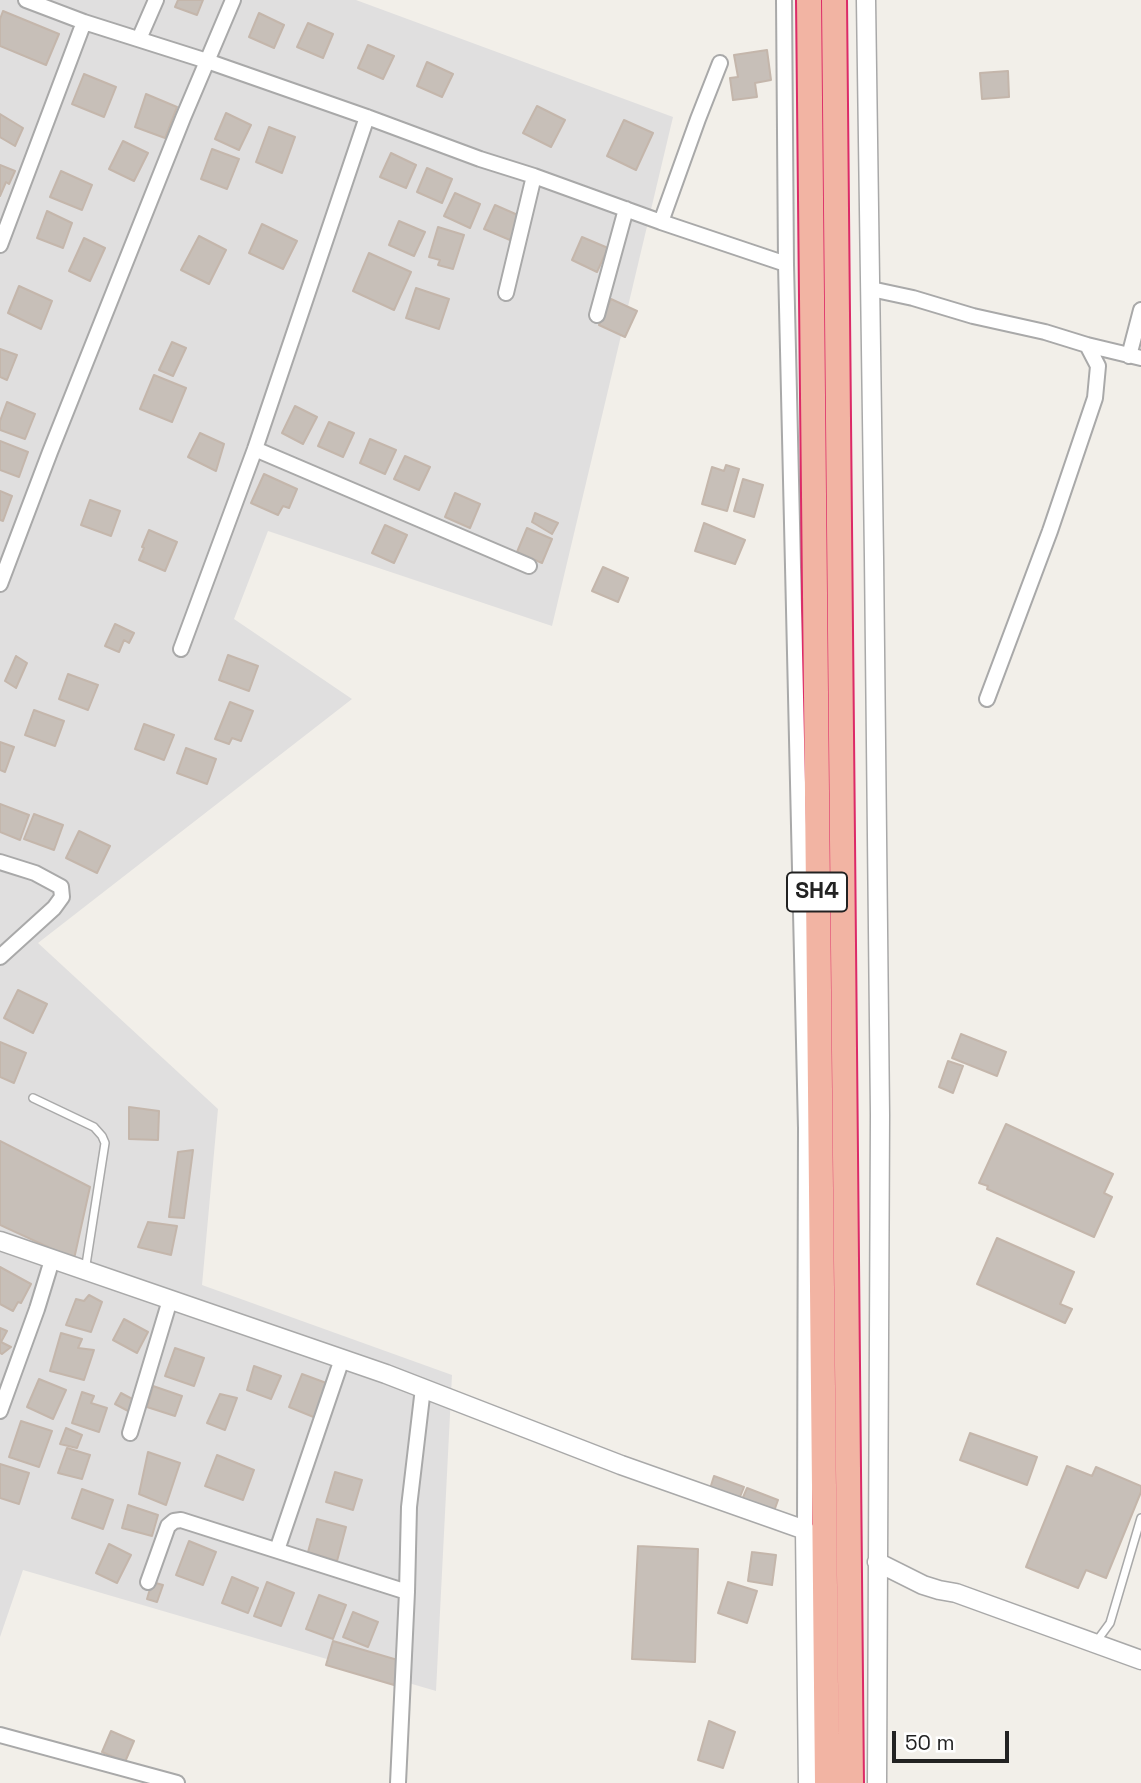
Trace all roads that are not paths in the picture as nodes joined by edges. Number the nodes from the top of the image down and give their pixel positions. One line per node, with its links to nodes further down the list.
1 (26, 0): 8 (street)
2 (156, 0): 9 (street)
3 (233, 0): 10 (street)
4 (784, 0): 17 (street)
5 (808, 0): 52 (highway, SH4)
6 (834, 0): 53 (highway, SH4)
7 (866, 0): 18 (street)
8 (84, 22): 9 (street); 16 (street)
9 (139, 39): 10 (street)
10 (206, 61): 12 (street); 26 (street)
11 (719, 63): 15 (street)
12 (367, 117): 13 (street); 24 (street)
13 (534, 176): 14 (street); 19 (street)
14 (626, 209): 15 (street); 21 (street)
15 (661, 222): 17 (street)
16 (0, 245)
17 (786, 264): 41 (street)
18 (871, 289): 22 (street); 43 (street)
19 (506, 293)
20 (1141, 310): 23 (street)
21 (597, 316)
22 (1087, 345): 23 (street); 28 (street)
23 (1135, 357)
24 (256, 449): 25 (street); 27 (street)
25 (529, 566)
26 (0, 584)
27 (181, 649)
28 (987, 699)
29 (0, 862): 30 (street)
30 (0, 957)
31 (33, 1097): 34 (lane)
32 (0, 1241): 33 (street)
33 (52, 1260): 34 (street); 38 (street)
34 (85, 1271): 35 (street)
35 (170, 1300): 36 (street); 39 (street)
36 (342, 1359): 37 (street); 42 (street)
37 (423, 1388): 41 (street); 45 (street)
38 (0, 1411)
39 (130, 1433)
40 (1141, 1518): 46 (lane)
41 (805, 1530): 51 (street)
42 (277, 1550): 44 (street); 45 (street)
43 (877, 1562): 46 (street); 54 (street)
44 (148, 1582)
45 (407, 1592): 50 (street)
46 (1095, 1643): 47 (street)
47 (1141, 1660)
48 (0, 1735): 49 (street)
49 (177, 1783)
50 (398, 1783)
51 (808, 1783)
52 (827, 1783)
53 (851, 1783)
54 (877, 1783)

